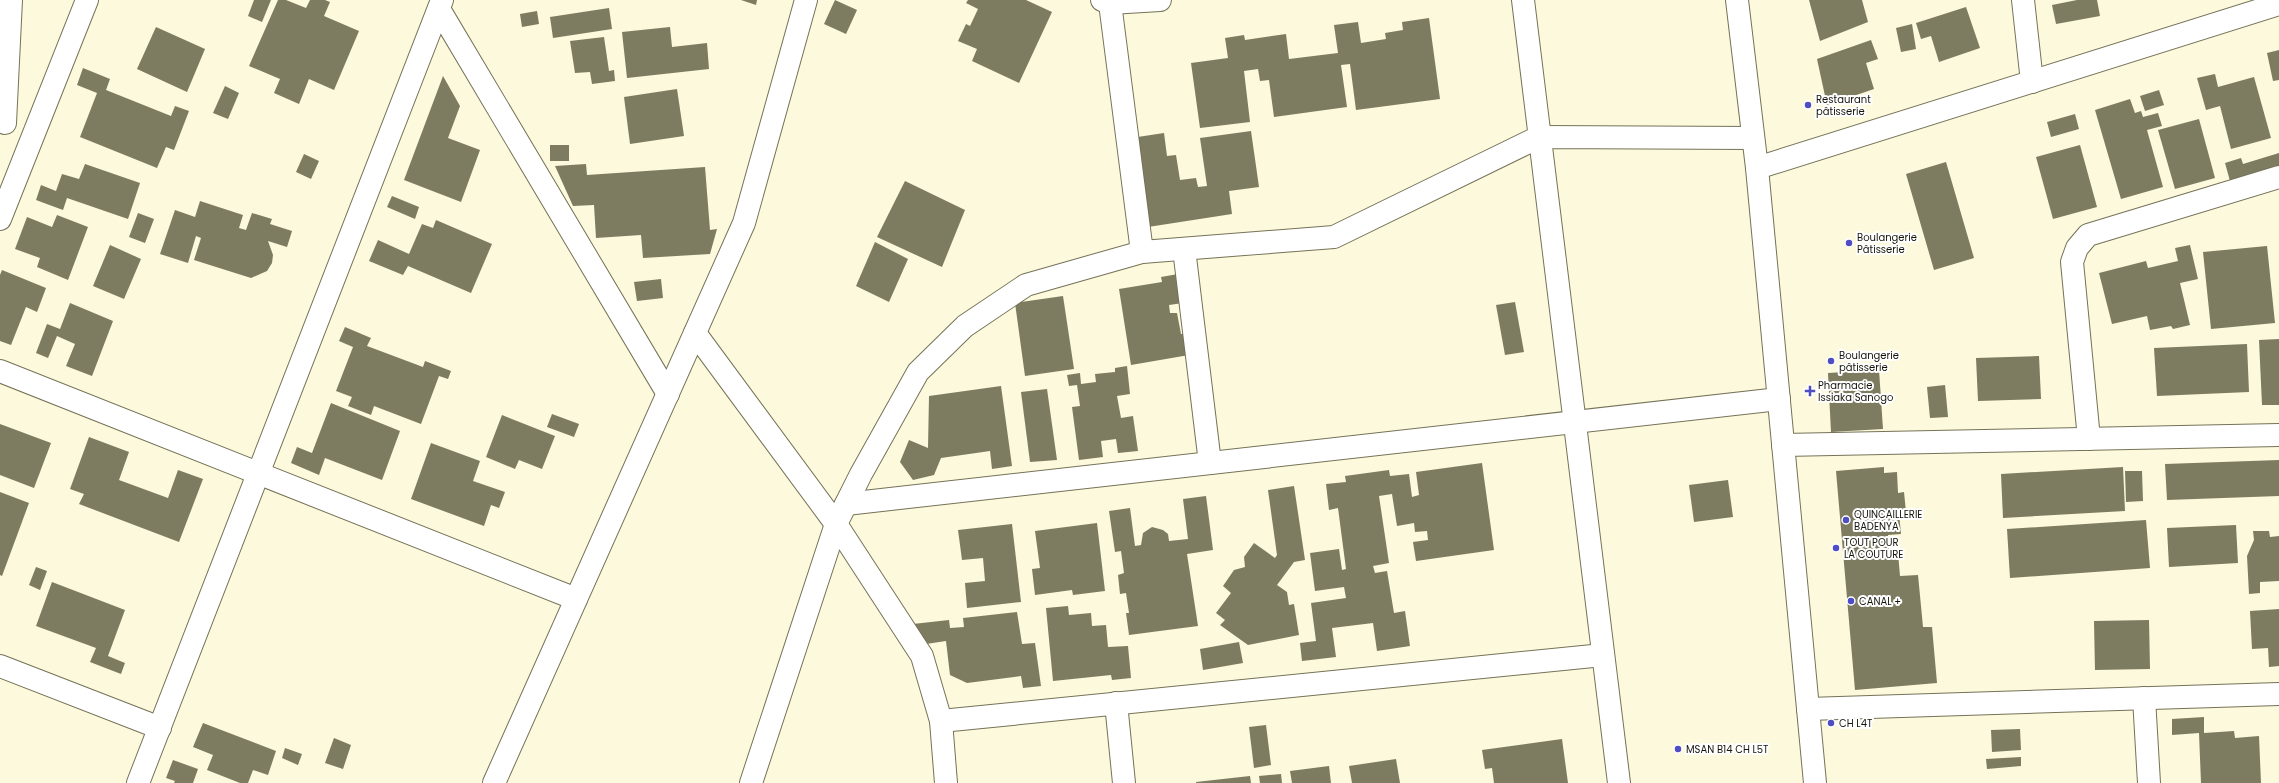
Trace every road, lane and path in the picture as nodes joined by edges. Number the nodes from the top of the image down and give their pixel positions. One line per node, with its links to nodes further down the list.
1 (11, 0): 12 (street)
2 (87, 0): 13 (street)
3 (806, 0): 21 (street)
4 (1160, 0): 8 (street)
5 (1523, 0): 14 (street)
6 (1737, 0): 15 (street)
7 (2023, 0): 11 (street)
8 (1108, 1): 20 (street)
9 (2279, 4): 11 (street)
10 (440, 5): 23 (street); 30 (street)
11 (2032, 82): 16 (street)
12 (3, 123): 13 (street)
13 (39, 126): 18 (street)
14 (1539, 137): 15 (street); 19 (street); 25 (street)
15 (1753, 138): 16 (street)
16 (1757, 168): 24 (street)
17 (2279, 178): 27 (street)
18 (0, 219)
19 (1184, 249): 20 (street); 29 (street)
20 (1142, 252): 31 (street)
21 (695, 333): 23 (street); 32 (street)
22 (0, 371): 30 (street)
23 (668, 394): 33 (street)
24 (1778, 399): 25 (street); 28 (street)
25 (1574, 421): 29 (street); 34 (street)
26 (2279, 435): 27 (street)
27 (2089, 439): 28 (street)
28 (1783, 445): 39 (street)
29 (1210, 463): 31 (street)
30 (259, 473): 33 (street); 41 (street)
31 (846, 504): 32 (street)
32 (836, 524): 40 (street); 45 (street)
33 (576, 599): 44 (street)
34 (1603, 655): 38 (street); 47 (street)
35 (0, 666): 41 (street)
36 (2279, 694): 37 (street)
37 (2144, 698): 39 (street); 49 (street)
38 (1116, 703): 40 (street); 46 (street)
39 (1808, 709): 48 (street)
40 (941, 721): 42 (street)
41 (160, 728): 43 (street)
42 (943, 782)
43 (138, 783)
44 (494, 783)
45 (752, 783)
46 (1124, 783)
47 (1619, 783)
48 (1816, 783)
49 (2149, 783)

